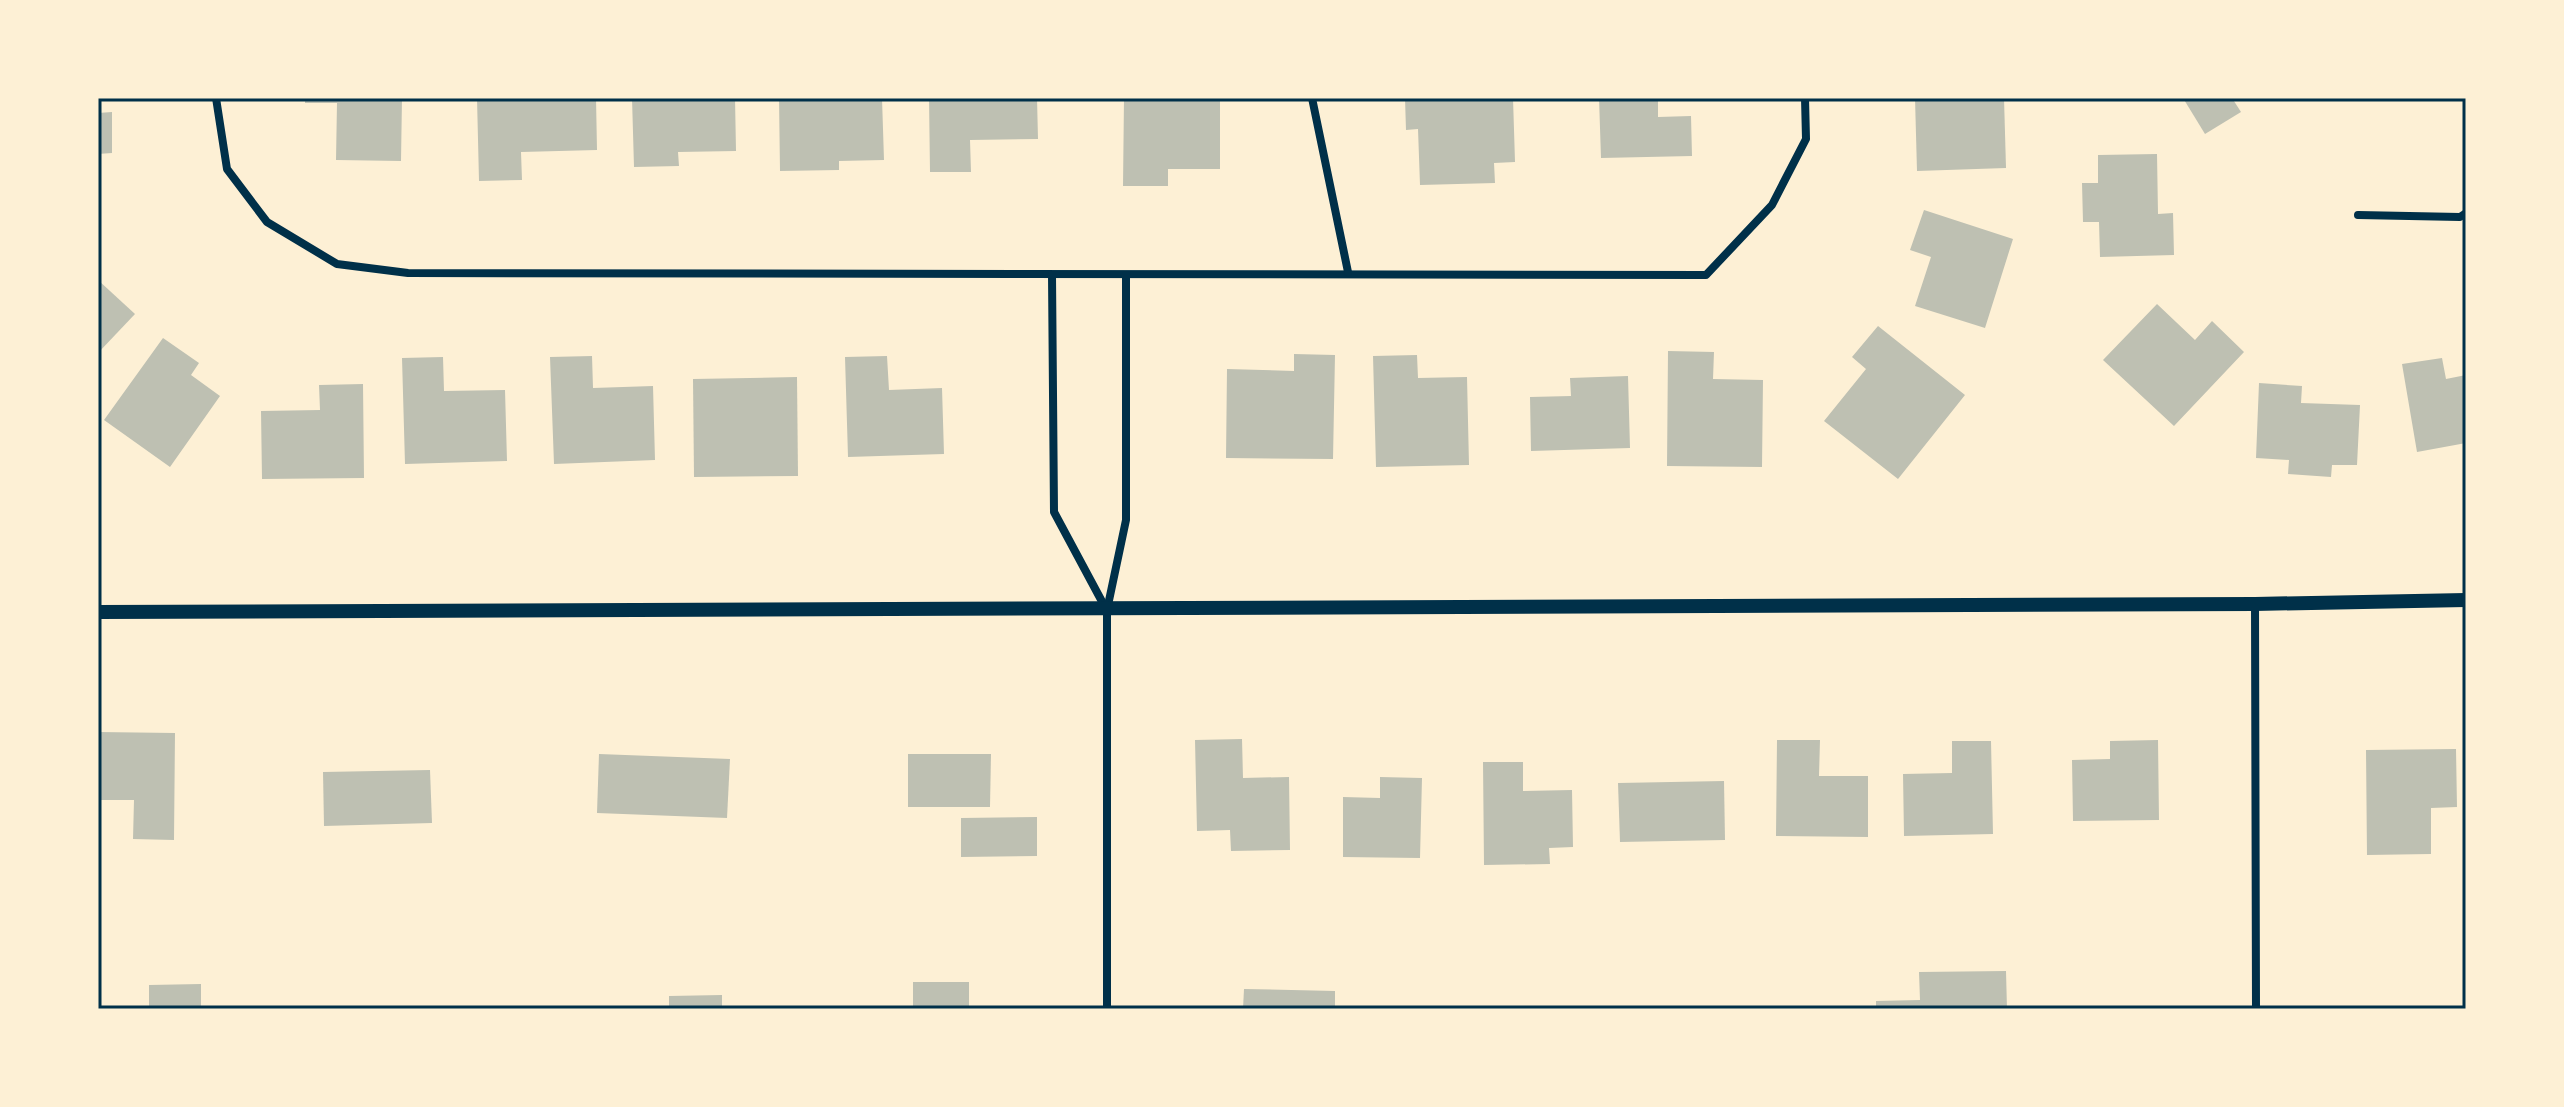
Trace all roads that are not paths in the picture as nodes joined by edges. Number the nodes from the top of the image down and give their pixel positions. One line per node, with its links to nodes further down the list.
1 (216, 98): 7 (street)
2 (1312, 98): 6 (street)
3 (1805, 98): 6 (street)
4 (2466, 213): 5 (street)
5 (2358, 215)
6 (1348, 272): 8 (street)
7 (1052, 275): 8 (street); 11 (street)
8 (1126, 275): 11 (street)
9 (2466, 600): 10 (street)
10 (2255, 604): 11 (street); 14 (street)
11 (1107, 610): 12 (street); 13 (street)
12 (98, 612)
13 (1107, 1009)
14 (2256, 1009)

